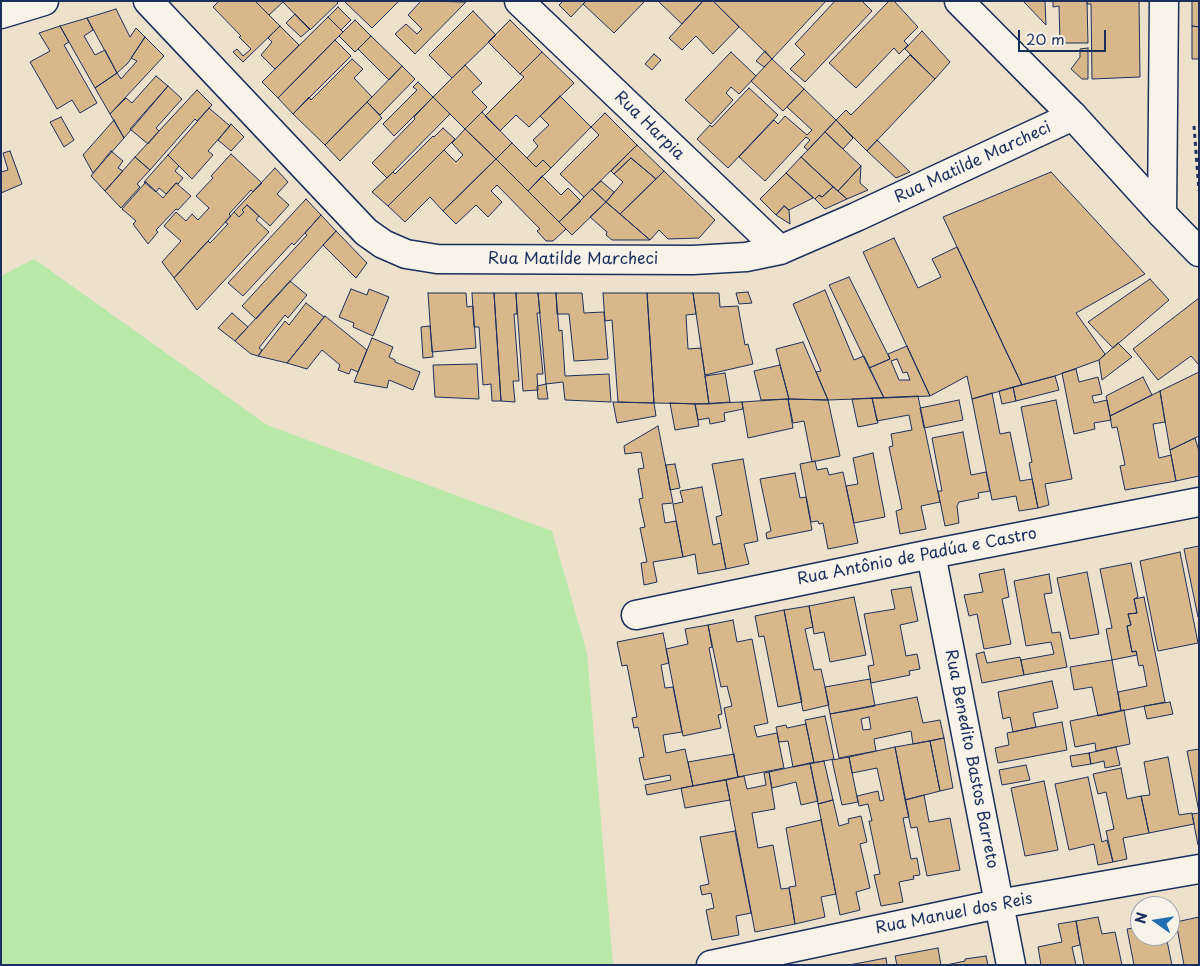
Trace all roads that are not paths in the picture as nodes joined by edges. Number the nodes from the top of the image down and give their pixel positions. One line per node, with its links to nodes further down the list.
1 (148, 1): 7 (street, Rua Matilde Marcheci)
2 (519, 1): 7 (street, Rua Harpia)
3 (959, 1): 5 (street)
4 (1164, 1): 6 (street)
5 (1073, 116): 6 (street); 7 (street, Rua Matilde Marcheci)
6 (1162, 214): 8 (street)
7 (780, 250)
8 (1199, 252)
9 (1199, 502): 10 (street, Rua Antônio de Padúa e Castro)
10 (931, 554): 11 (street, Rua Antônio de Padúa e Castro); 13 (street, Rua Benedito Bastos Barreto)
11 (636, 614)
12 (1199, 870): 13 (street, Rua Manuel dos Reis)
13 (998, 904): 14 (street, Rua Manuel dos Reis); 15 (street, Rua Benedito Bastos Barreto)
14 (711, 965)
15 (1011, 965)

